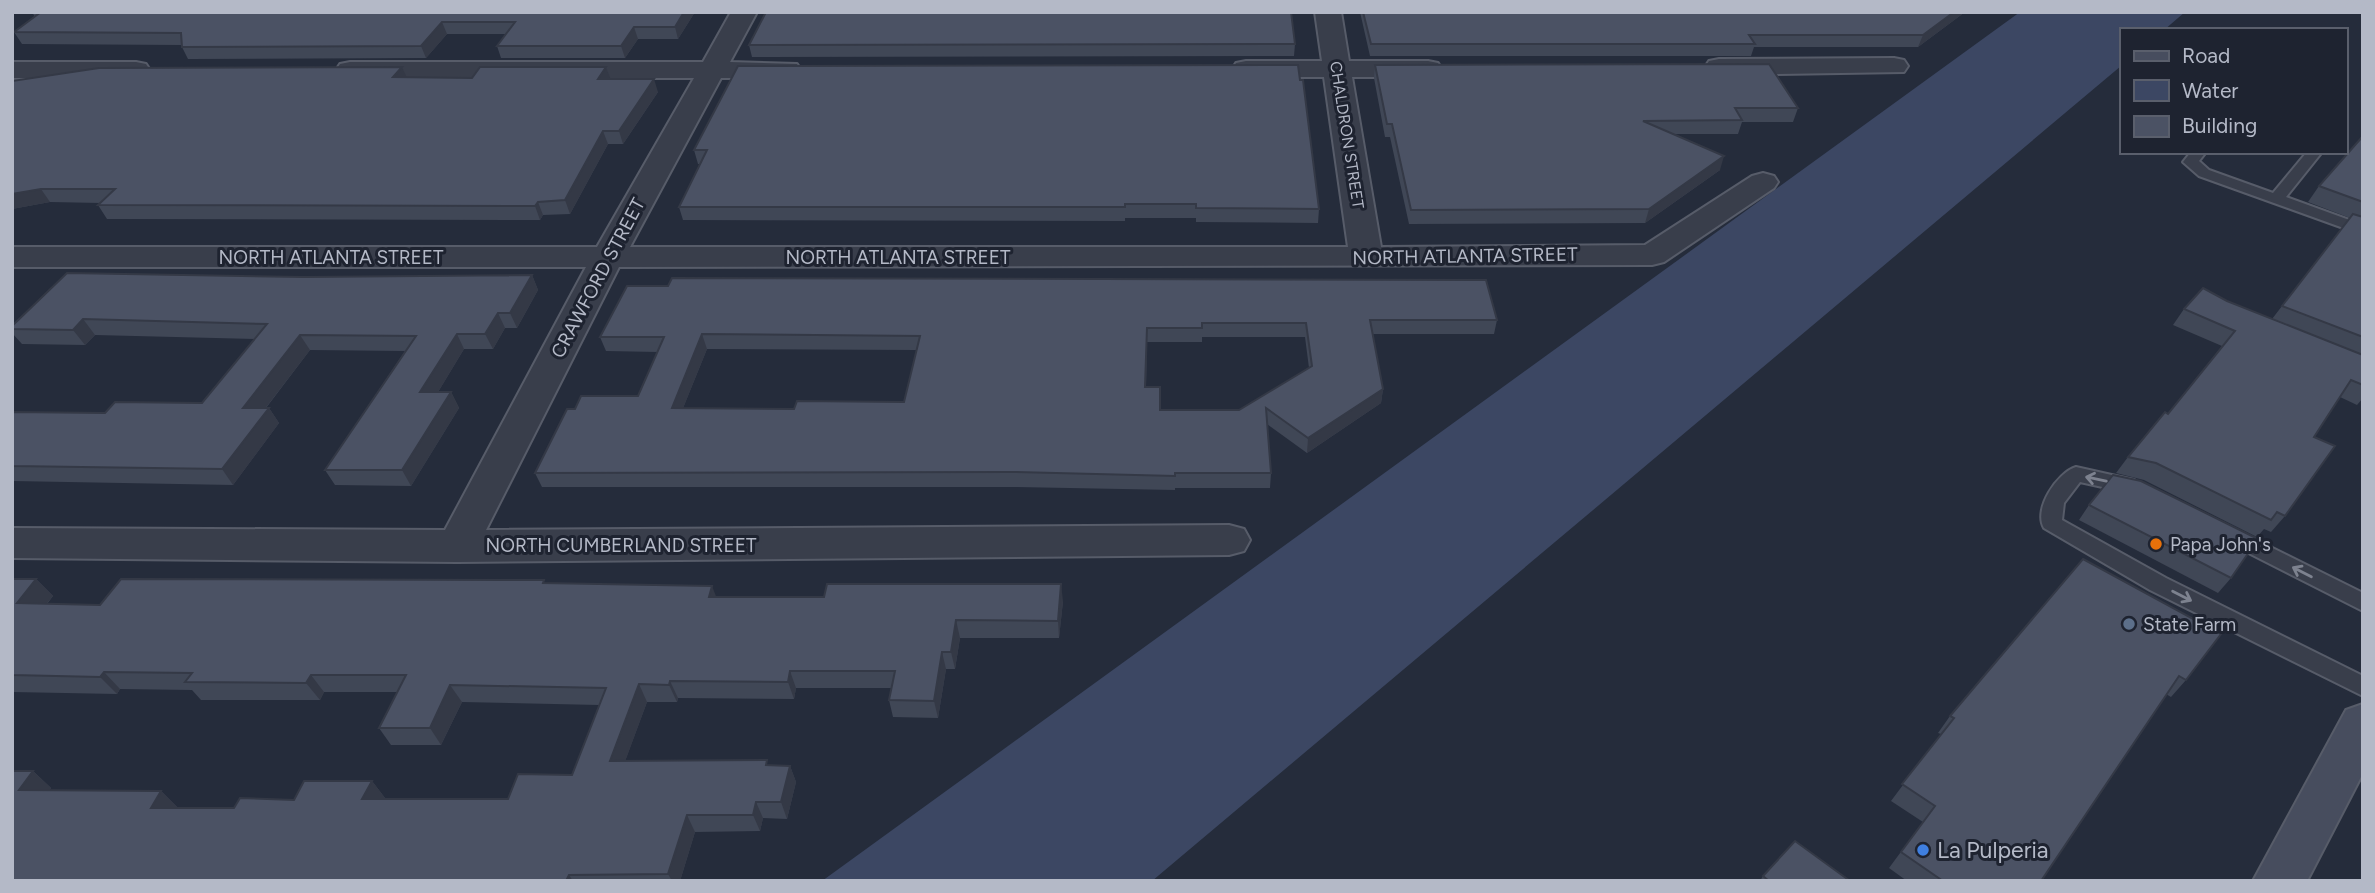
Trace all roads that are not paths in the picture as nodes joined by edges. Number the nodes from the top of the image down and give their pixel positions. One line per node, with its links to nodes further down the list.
1 (744, 12): 12 (street, CRAWFORD STREET)
2 (1328, 12): 7 (street, CHALDRON STREET)
3 (1894, 66): 4 (street)
4 (1699, 67)
5 (809, 69): 12 (street)
6 (1226, 69): 7 (street)
7 (1337, 69): 8 (street); 20 (street, CHALDRON STREET)
8 (1448, 69)
9 (12, 70): 10 (street)
10 (166, 70)
11 (320, 70): 12 (street)
12 (712, 70): 19 (street, CRAWFORD STREET)
13 (2197, 154): 16 (lane)
14 (2313, 154): 16 (lane)
15 (1763, 182): 20 (street, NORTH ATLANTA STREET)
16 (2276, 199): 17 (lane)
17 (2363, 230)
18 (12, 257): 19 (street, NORTH ATLANTA STREET)
19 (609, 257): 20 (street, NORTH ATLANTA STREET); 25 (street, CRAWFORD STREET)
20 (1366, 257)
21 (2148, 493): 27 (lane, one-way to 27)
22 (2207, 524): 26 (lane, one-way to 22)
23 (1229, 540): 25 (street, NORTH CUMBERLAND STREET)
24 (12, 543): 25 (street, NORTH CUMBERLAND STREET)
25 (457, 546)
26 (2363, 603)
27 (2363, 687)
28 (2363, 724): 29 (main road)
29 (2279, 881)

